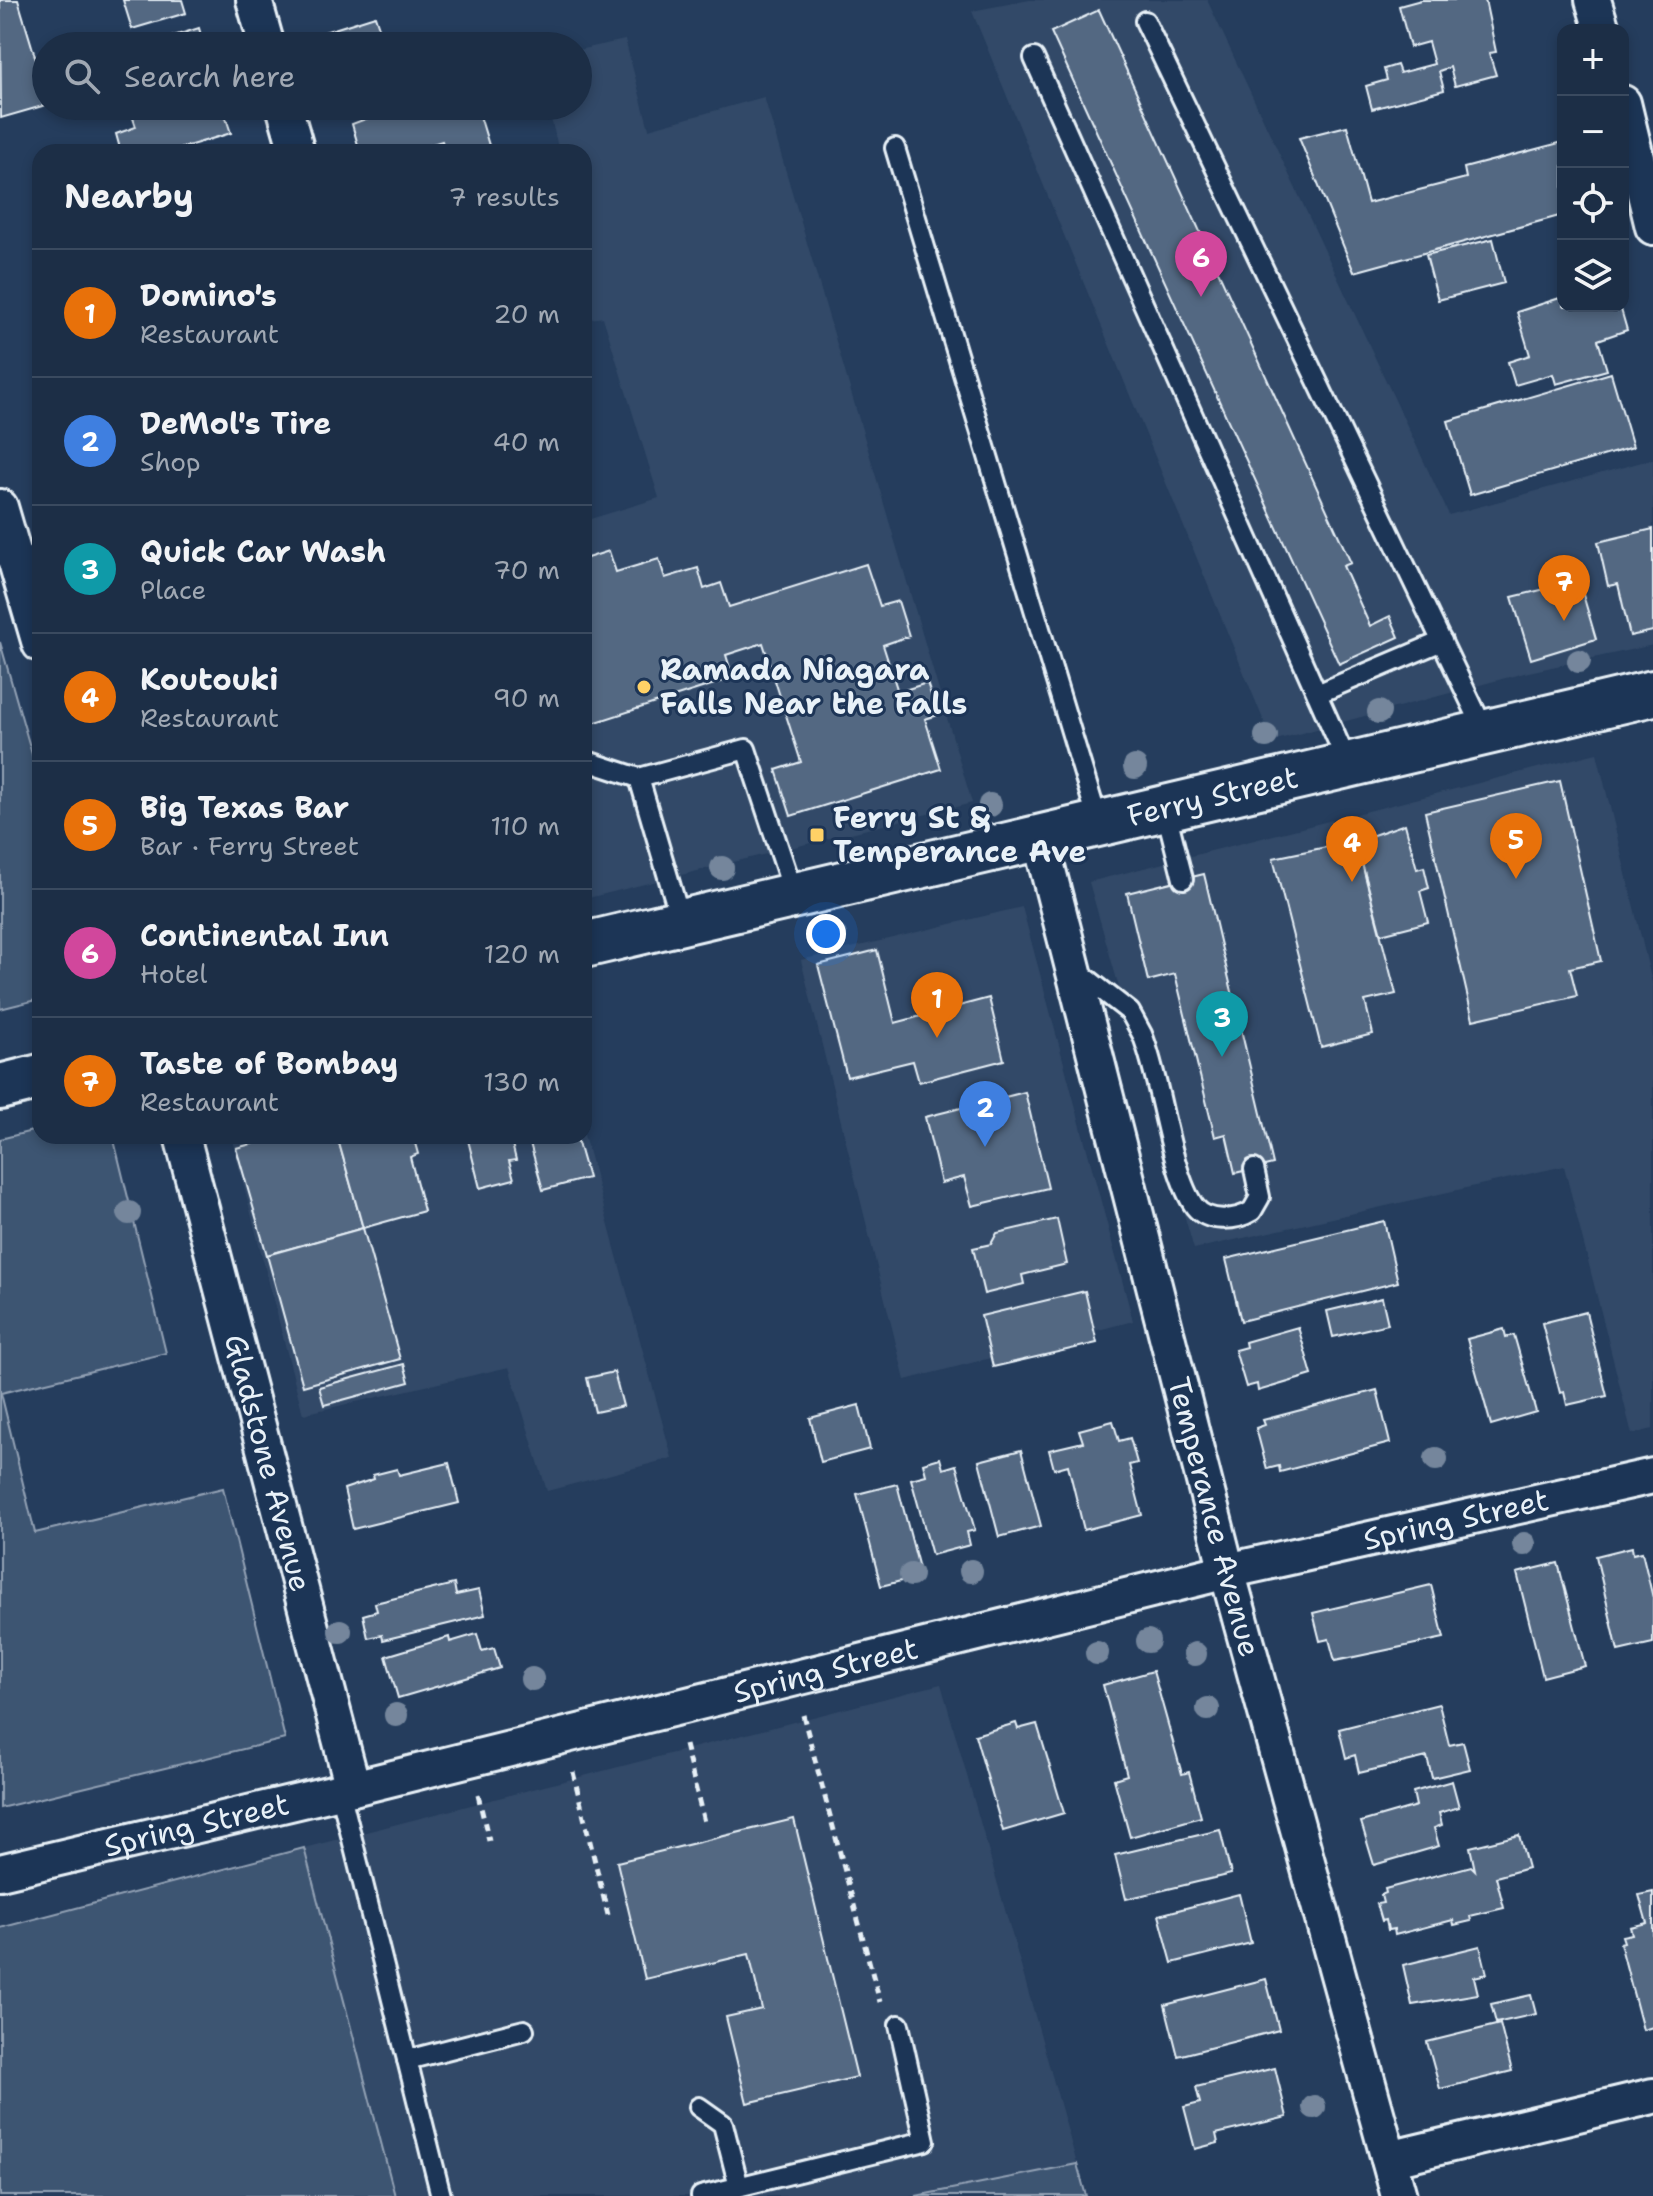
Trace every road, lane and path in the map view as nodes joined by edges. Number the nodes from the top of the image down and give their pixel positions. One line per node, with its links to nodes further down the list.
1 (254, 0): 5 (street)
2 (1593, 0): 4 (street)
3 (1145, 21): 14 (lane)
4 (1600, 24)
5 (263, 32)
6 (1034, 58): 16 (lane)
7 (288, 120): 9 (street)
8 (1629, 128): 11 (street)
9 (295, 144)
10 (895, 148): 22 (lane)
11 (1653, 227)
12 (0, 507): 13 (street)
13 (32, 617)
14 (1442, 641): 16 (lane); 17 (lane)
15 (1653, 693): 17 (main road, Ferry Street)
16 (1317, 694): 19 (lane)
17 (1485, 732): 19 (main road, Ferry Street)
18 (592, 763): 20 (lane)
19 (1348, 764): 21 (main road, Ferry Street)
20 (639, 778): 25 (lane); 26 (lane)
21 (1165, 806): 22 (main road, Ferry Street); 24 (lane)
22 (1098, 821): 23 (main road, Ferry Street)
23 (1039, 835): 25 (main road, Ferry Street); 28 (street, Temperance Avenue)
24 (1183, 879)
25 (794, 894): 26 (main road, Ferry Street)
26 (681, 921): 27 (main road, Ferry Street)
27 (592, 943)
28 (1073, 967): 32 (lane); 34 (street, Temperance Avenue)
29 (32, 1079): 30 (main road)
30 (0, 1087)
31 (184, 1144): 39 (street, Gladstone Avenue)
32 (1254, 1169)
33 (1653, 1476): 34 (street, Spring Street)
34 (1227, 1571): 35 (street, Spring Street); 49 (street, Temperance Avenue)
35 (794, 1679): 36 (street, Spring Street); 44 (path)
36 (675, 1708): 37 (street, Spring Street); 40 (path)
37 (564, 1736): 38 (street, Spring Street); 43 (path)
38 (470, 1759): 39 (street, Spring Street); 41 (path)
39 (346, 1790): 42 (street, Spring Street); 46 (lane)
40 (705, 1826)
41 (489, 1841)
42 (0, 1872)
43 (608, 1915)
44 (899, 2025): 50 (lane)
45 (524, 2030): 46 (lane)
46 (407, 2060): 51 (lane)
47 (1653, 2096): 49 (street)
48 (699, 2107): 50 (lane)
49 (1389, 2159): 53 (street, Temperance Avenue)
50 (739, 2187): 52 (lane)
51 (441, 2196)
52 (701, 2196)
53 (1399, 2196)

